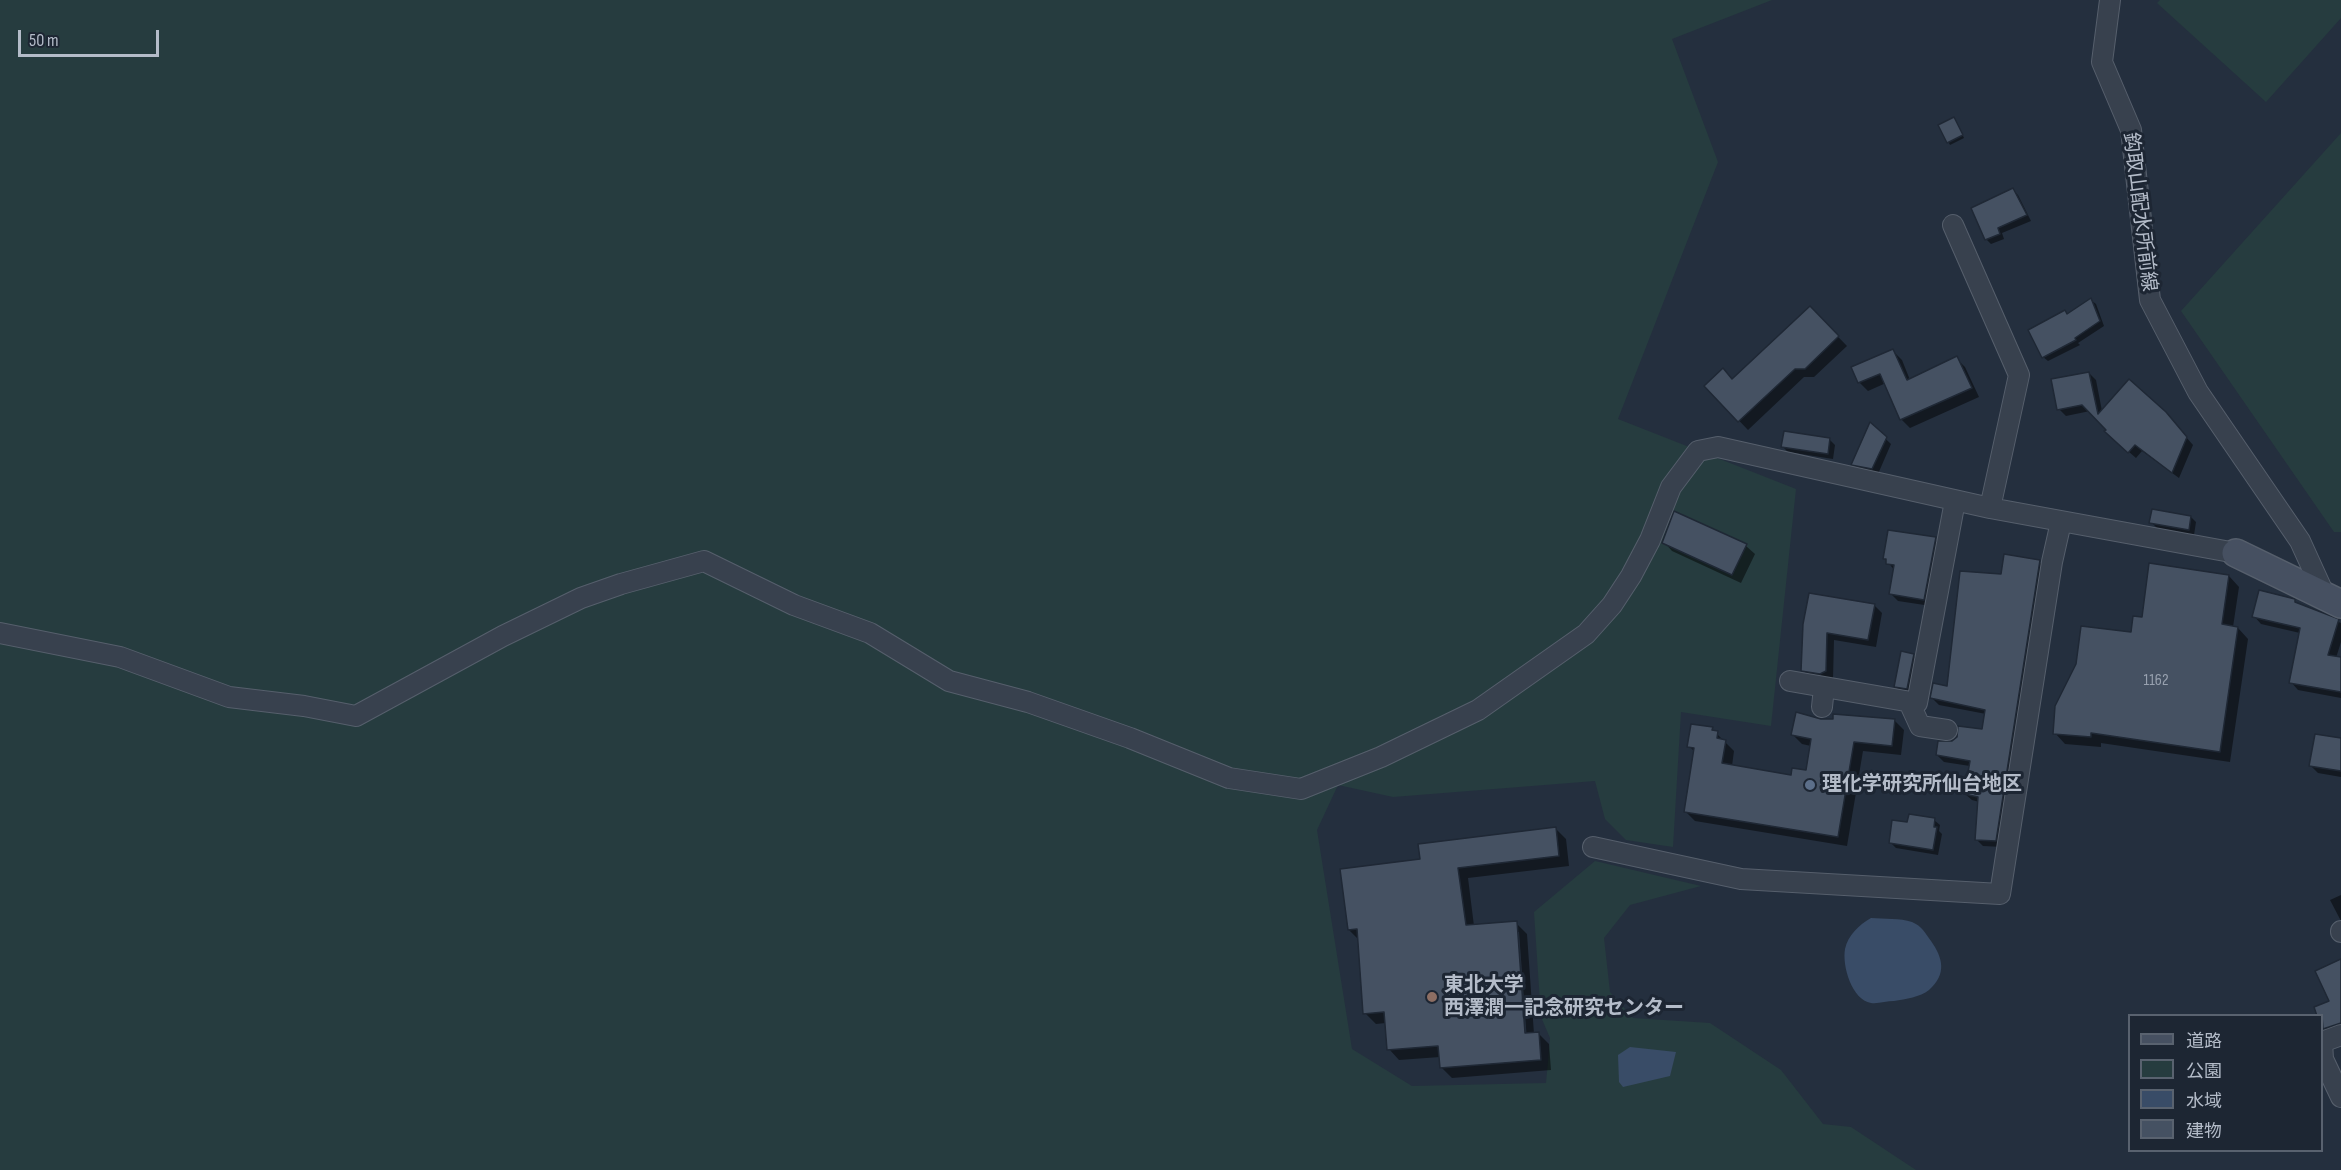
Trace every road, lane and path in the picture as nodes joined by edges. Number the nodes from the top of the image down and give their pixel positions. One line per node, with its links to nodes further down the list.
1 (2110, 0): 7 (street, 鈎取山配水所前線)
2 (1953, 225): 4 (street)
3 (1955, 501): 4 (street); 8 (street); 11 (street)
4 (1990, 508): 5 (street)
5 (2061, 522): 6 (street); 14 (street)
6 (2236, 553): 7 (street)
7 (2333, 600)
8 (0, 633)
9 (1790, 681): 10 (street)
10 (1824, 687): 11 (street); 12 (street)
11 (1909, 702): 13 (street)
12 (1822, 707)
13 (1947, 730)
14 (1593, 847)
15 (2341, 1035): 16 (street)
16 (2323, 1042)
17 (2323, 1059): 18 (street)
18 (2341, 1097)

